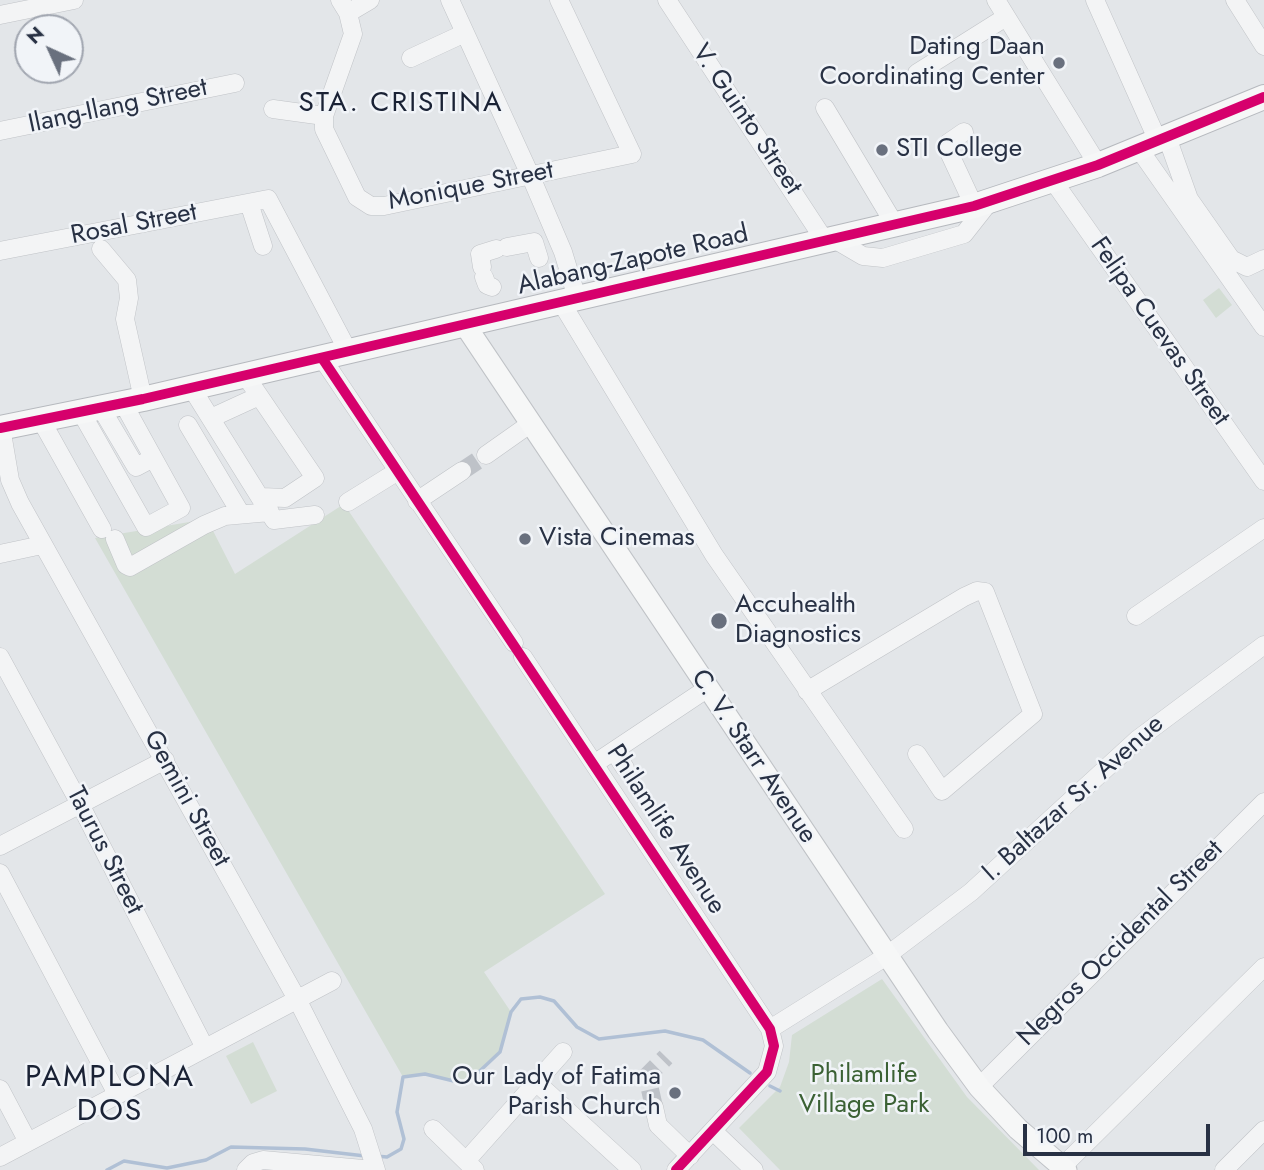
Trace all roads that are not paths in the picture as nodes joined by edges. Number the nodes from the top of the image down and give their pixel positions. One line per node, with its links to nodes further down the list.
1 (74, 0): 10 (street)
2 (370, 0): 9 (street)
3 (450, 0): 12 (street)
4 (559, 0): 25 (street, Monique Street)
5 (667, 0): 30 (street, V. Guinto Street)
6 (996, 0): 11 (street)
7 (1094, 0): 23 (street)
8 (1235, 0): 13 (street)
9 (344, 7): 20 (street)
10 (0, 15)
11 (1006, 17): 15 (street); 24 (street)
12 (466, 33): 14 (street); 25 (street)
13 (1264, 46)
14 (411, 58)
15 (917, 73)
16 (235, 83): 21 (street, Ilang-Ilang Street)
17 (1264, 96): 23 (highway, Alabang-Zapote Road)
18 (825, 108): 29 (street)
19 (273, 109): 20 (street)
20 (324, 116): 25 (street, Monique Street)
21 (0, 131)
22 (964, 132): 28 (street)
23 (1155, 142): 24 (highway, Alabang-Zapote Road); 35 (street); 39 (street)
24 (1098, 165): 26 (highway, Alabang-Zapote Road)
25 (531, 177): 37 (street)
26 (1054, 182): 28 (highway, Alabang-Zapote Road); 54 (street, Felipa Cuevas Street)
27 (249, 203): 31 (street); 33 (street, Rosal Street); 40 (street, Rosal Street)
28 (982, 203): 29 (highway, Alabang-Zapote Road); 30 (street)
29 (895, 225): 30 (highway, Alabang-Zapote Road)
30 (830, 240): 37 (highway, Alabang-Zapote Road)
31 (263, 246)
32 (101, 249): 45 (street)
33 (0, 251)
34 (539, 258): 36 (street)
35 (1264, 259)
36 (486, 277)
37 (569, 300): 38 (highway, Alabang-Zapote Road); 67 (street)
38 (465, 325): 40 (highway, Alabang-Zapote Road); 48 (main road, C. V. Starr Avenue)
39 (1263, 325)
40 (348, 351): 41 (highway, Alabang-Zapote Road)
41 (322, 358): 42 (highway, Alabang-Zapote Road); 52 (street, Philamlife Avenue)
42 (245, 375): 43 (highway, Alabang-Zapote Road); 44 (street)
43 (191, 387): 45 (highway, Alabang-Zapote Road); 46 (street)
44 (259, 396): 46 (street); 57 (street)
45 (112, 405): 45 (street); 47 (highway, Alabang-Zapote Road)
46 (211, 418): 57 (street)
47 (41, 420): 50 (highway, Alabang-Zapote Road); 58 (street)
48 (530, 424): 51 (street); 66 (main road, C. V. Starr Avenue)
49 (188, 425): 58 (street)
50 (0, 427): 61 (street, Gemini Street)
51 (486, 455)
52 (398, 471): 55 (street, Philamlife Avenue); 56 (street)
53 (462, 471): 55 (street)
54 (1264, 481)
55 (417, 501): 71 (street, Philamlife Avenue)
56 (348, 502)
57 (266, 504): 58 (street); 59 (street)
58 (241, 514)
59 (315, 515)
60 (1264, 528): 63 (street)
61 (42, 545): 62 (street); 70 (street, Gemini Street)
62 (0, 554)
63 (1136, 616)
64 (1264, 645): 78 (street, I. Baltazar Sr. Avenue)
65 (0, 657): 74 (street, Taurus Street)
66 (708, 688): 68 (street); 78 (main road, C. V. Starr Avenue)
67 (807, 691): 69 (street); 75 (street)
68 (614, 751): 71 (street); 72 (street)
69 (917, 754)
70 (165, 760): 74 (street); 81 (street, Gemini Street)
71 (594, 764): 82 (street, Philamlife Avenue)
72 (625, 768)
73 (1264, 802): 86 (street, Negros Occidental Street)
74 (80, 804): 76 (street); 83 (street, Taurus Street)
75 (904, 829)
76 (0, 846)
77 (0, 873): 88 (street)
78 (885, 957): 82 (street, I. Baltazar Sr. Avenue); 86 (main road, C. V. Starr Avenue)
79 (1264, 967): 98 (street)
80 (332, 981): 81 (street)
81 (297, 999): 83 (street); 96 (street, Gemini Street)
82 (769, 1029): 92 (street)
83 (205, 1048): 88 (street)
84 (563, 1052): 85 (street)
85 (536, 1082): 97 (street); 100 (street)
86 (979, 1087): 98 (main road, C. V. Starr Avenue)
87 (0, 1089): 93 (street)
88 (117, 1094): 93 (street)
89 (654, 1107): 94 (street)
90 (433, 1129): 97 (street)
91 (1264, 1130): 103 (street)
92 (713, 1131): 94 (street); 102 (street)
93 (28, 1142): 95 (street)
94 (690, 1156): 101 (street)
95 (0, 1157)
96 (373, 1162): 99 (street)
97 (470, 1165)
98 (1064, 1169)
99 (246, 1170)
100 (632, 1170)
101 (676, 1170)
102 (754, 1170)
103 (1224, 1170)

